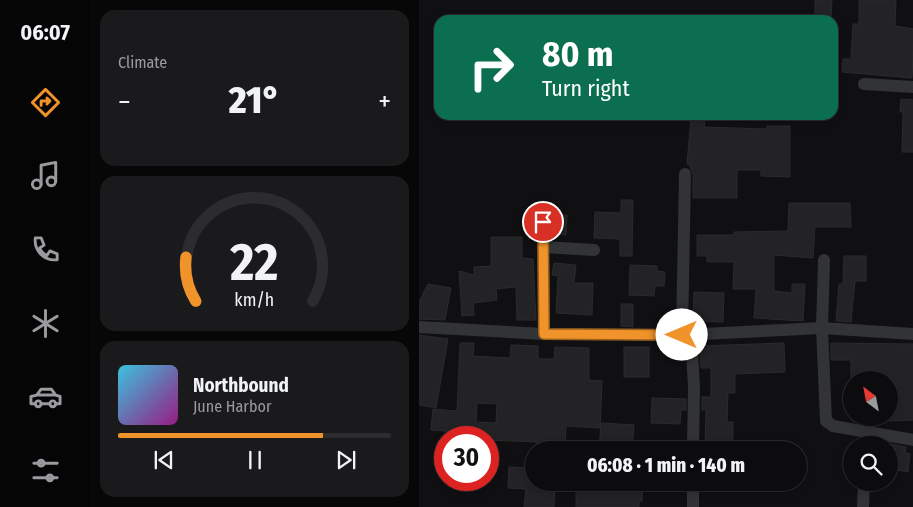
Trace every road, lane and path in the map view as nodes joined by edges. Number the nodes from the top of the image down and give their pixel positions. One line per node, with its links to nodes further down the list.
1 (864, 84): 2 (street)
2 (913, 87)
3 (685, 174): 12 (street)
4 (543, 222): 5 (street)
5 (544, 248): 6 (street); 10 (street)
6 (594, 250)
7 (824, 260): 9 (street)
8 (419, 327): 10 (street)
9 (822, 328): 11 (street); 12 (street); 13 (street)
10 (544, 334): 12 (street)
11 (913, 334)
12 (687, 335): 16 (street)
13 (866, 432): 14 (street); 15 (street)
14 (866, 436)
15 (913, 440)
16 (693, 441)
17 (693, 491): 19 (street)
18 (864, 491): 20 (street)
19 (693, 507)
20 (863, 507)

